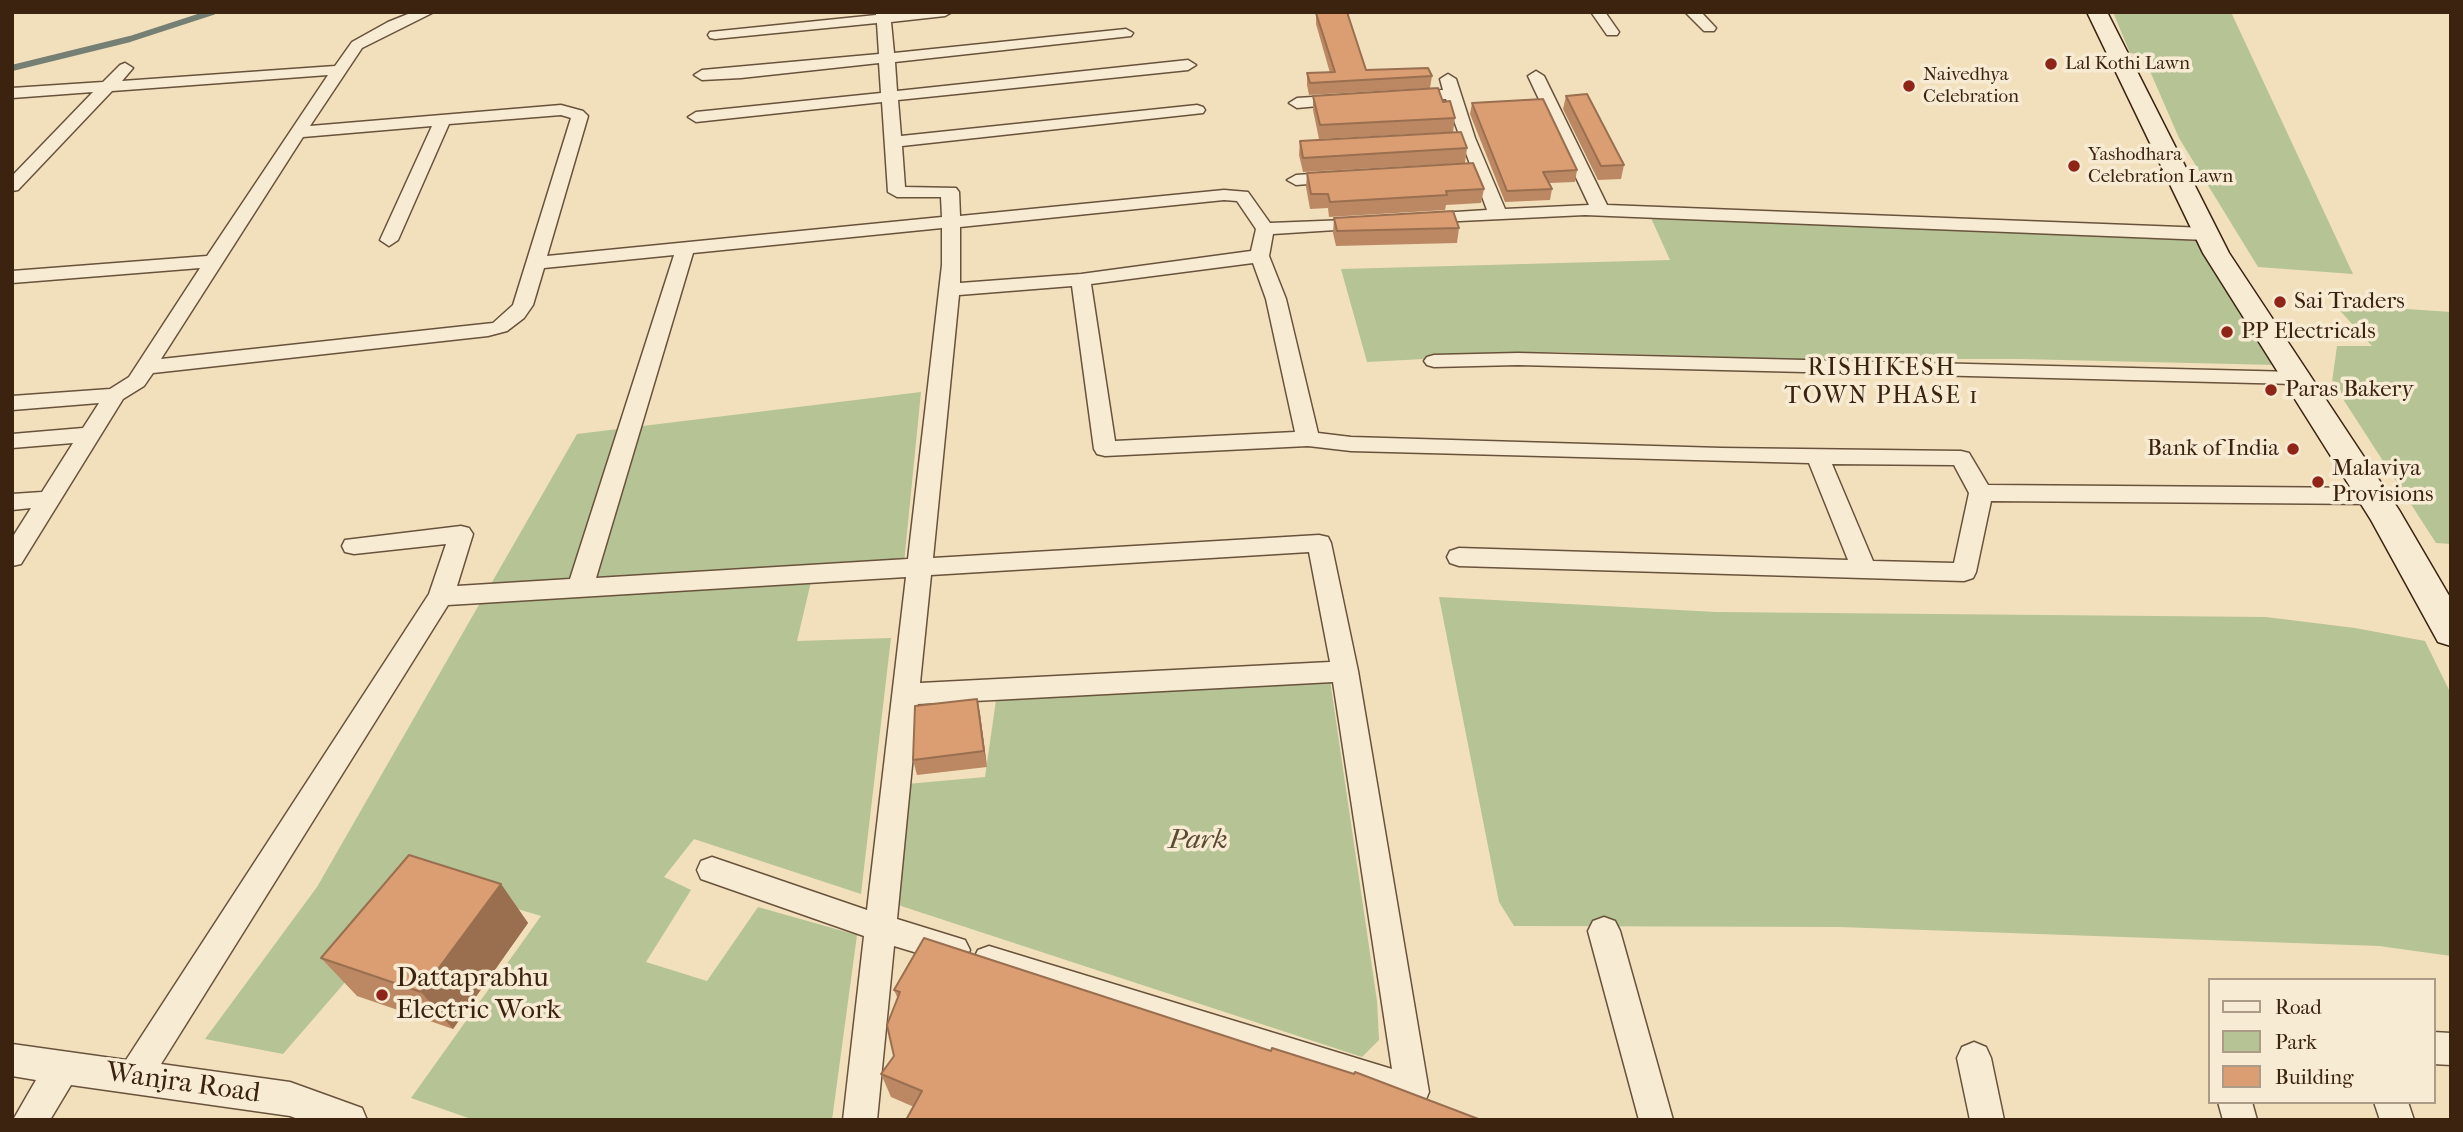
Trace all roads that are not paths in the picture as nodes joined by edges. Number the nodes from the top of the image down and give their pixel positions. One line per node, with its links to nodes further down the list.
1 (427, 12): 14 (street)
2 (945, 12): 6 (street)
3 (1598, 12): 8 (street)
4 (1692, 12): 7 (street)
5 (2097, 12): 37 (street)
6 (883, 15): 10 (street); 11 (street)
7 (1709, 28)
8 (1612, 32)
9 (1126, 33): 11 (street)
10 (715, 34)
11 (886, 57): 15 (street); 19 (street)
12 (1188, 65): 19 (street)
13 (125, 68): 17 (street)
14 (339, 71): 17 (street); 26 (street)
15 (702, 75)
16 (1536, 76): 33 (street)
17 (108, 87): 18 (street); 32 (street)
18 (12, 93)
19 (889, 97): 24 (street); 27 (street)
20 (1388, 97): 28 (street)
21 (1362, 99): 22 (street)
22 (1297, 103)
23 (1197, 110): 27 (street)
24 (696, 117)
25 (443, 120): 26 (street); 38 (street); 42 (street)
26 (297, 132): 41 (street)
27 (893, 142): 35 (street)
28 (1481, 169): 29 (street); 34 (street)
29 (1455, 170)
30 (1362, 176): 31 (street)
31 (1296, 180)
32 (12, 186)
33 (1601, 211): 34 (street); 37 (street)
34 (1498, 215): 36 (street)
35 (950, 223): 36 (street); 39 (street); 45 (street)
36 (1265, 229): 40 (street)
37 (2207, 234): 48 (street)
38 (389, 240)
39 (685, 250): 42 (street); 64 (street)
40 (1260, 256): 44 (street); 52 (street)
41 (214, 261): 43 (street); 47 (street)
42 (536, 263): 47 (street)
43 (12, 277)
44 (1081, 280): 45 (street); 52 (street)
45 (949, 290): 63 (street)
46 (1434, 361): 48 (street)
47 (146, 367): 49 (street)
48 (2296, 377): 56 (street)
49 (115, 395): 50 (street); 51 (street)
50 (12, 403)
51 (90, 435): 53 (street); 57 (street)
52 (1308, 439): 54 (street)
53 (12, 441)
54 (1816, 456): 55 (street); 62 (street)
55 (1981, 493): 56 (street); 62 (street)
56 (2373, 496): 66 (street)
57 (51, 499): 58 (street); 61 (street)
58 (12, 502)
59 (354, 546): 65 (street)
60 (1459, 557): 62 (street)
61 (12, 558)
62 (1863, 567)
63 (919, 568): 64 (street); 67 (street); 68 (street)
64 (580, 588): 65 (street)
65 (440, 596): 75 (street)
66 (2451, 632)
67 (1345, 671): 68 (street); 70 (street)
68 (905, 694): 70 (street)
69 (712, 870): 70 (street)
70 (880, 928): 78 (street)
71 (1604, 931): 79 (street)
72 (1974, 1058): 80 (street)
73 (12, 1060): 74 (street, Wanjra Road)
74 (63, 1068): 75 (street, Wanjra Road); 76 (street)
75 (134, 1077): 77 (street, Wanjra Road)
76 (30, 1120)
77 (350, 1120)
78 (860, 1120)
79 (1656, 1120)
80 (1987, 1120)

